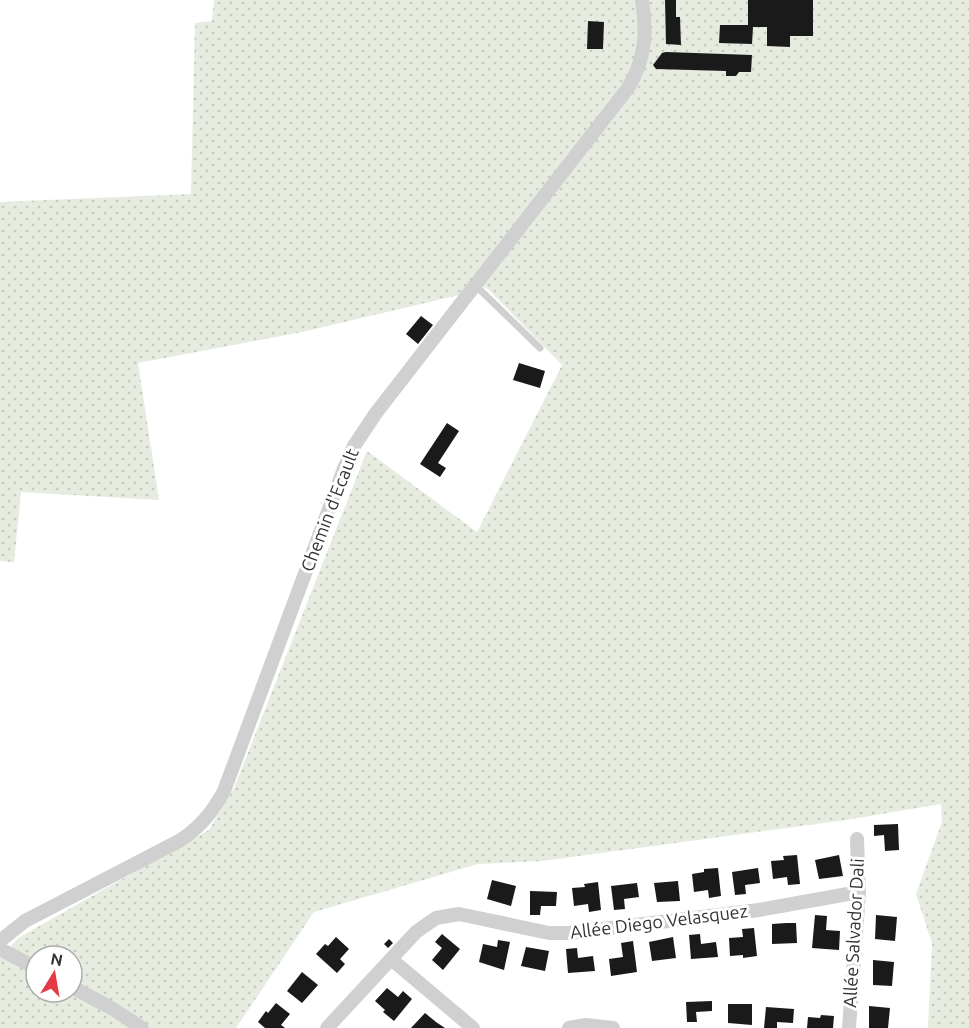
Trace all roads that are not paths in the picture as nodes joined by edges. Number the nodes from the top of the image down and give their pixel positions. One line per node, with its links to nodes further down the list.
1 (642, 0): 2 (street, Chemin d'Ecault)
2 (476, 286): 3 (lane); 6 (street, Chemin d'Ecault)
3 (540, 348)
4 (857, 839): 5 (street, Allée Salvador Dali)
5 (859, 892): 8 (street, Allée Diego Velasquez); 16 (street, Allée Salvador Dali)
6 (0, 941)
7 (0, 949): 9 (street)
8 (391, 959): 12 (street, Allée Diego Velasquez); 13 (street)
9 (24, 962)
10 (84, 993): 11 (street)
11 (142, 1028)
12 (327, 1028)
13 (473, 1028)
14 (569, 1028): 15 (street)
15 (613, 1028)
16 (849, 1028)

